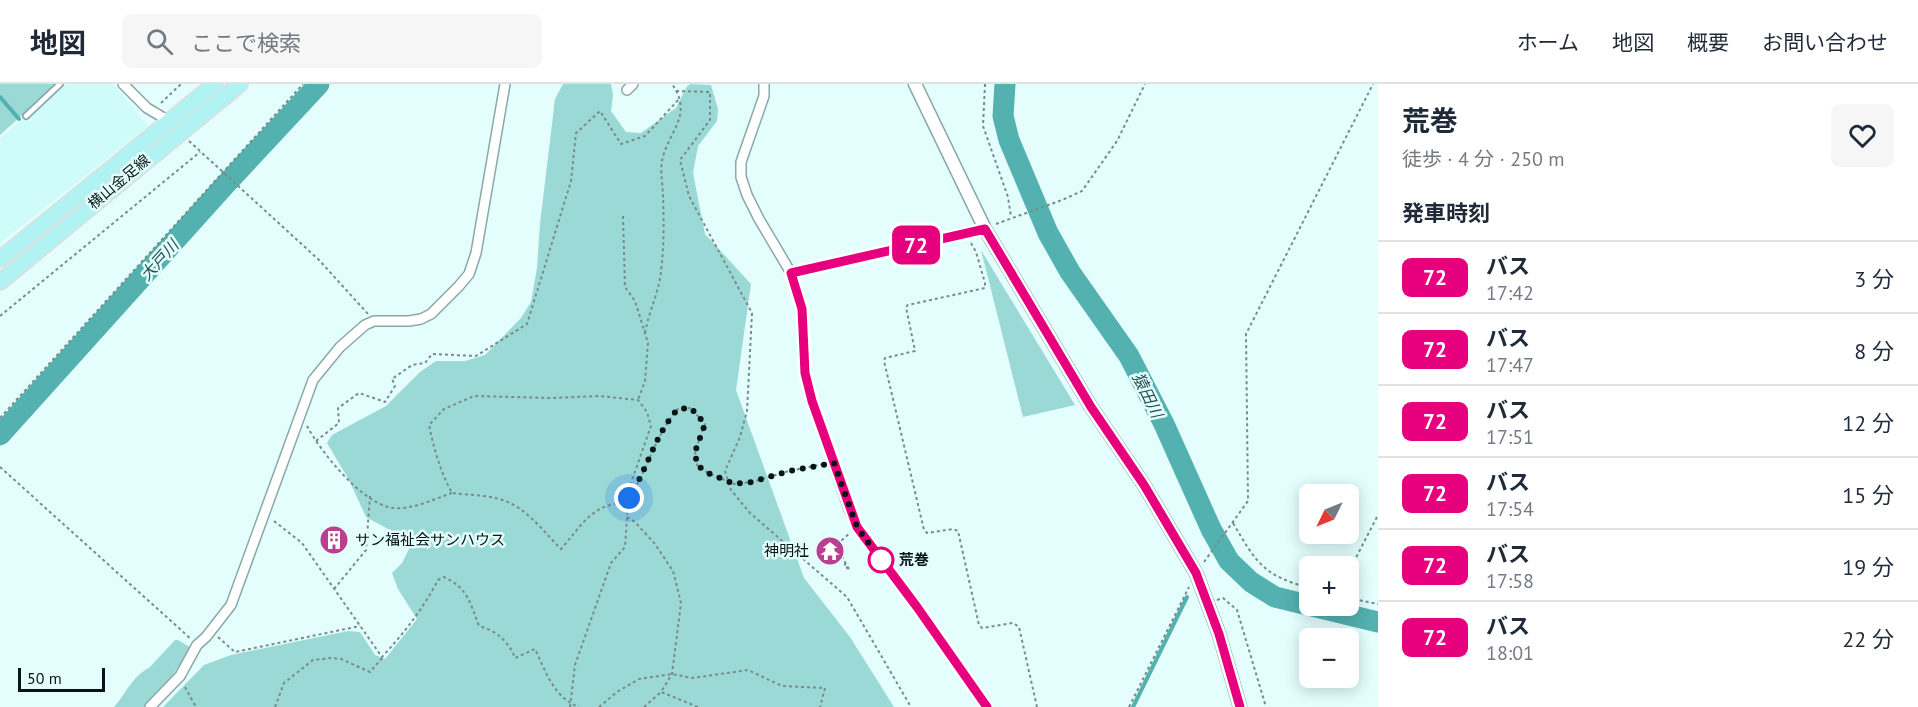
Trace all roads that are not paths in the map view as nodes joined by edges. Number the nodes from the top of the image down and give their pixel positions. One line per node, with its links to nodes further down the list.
1 (60, 84): 8 (lane)
2 (123, 84): 9 (street)
3 (215, 84): 9 (main road, 横山金足線)
4 (240, 84): 9 (main road, 横山金足線)
5 (505, 84): 14 (street)
6 (764, 84): 12 (street)
7 (915, 84): 10 (street)
8 (26, 116)
9 (174, 127): 11 (main road, 横山金足線); 13 (main road, 横山金足線)
10 (985, 229): 12 (street); 16 (street)
11 (0, 259)
12 (791, 273): 15 (street)
13 (0, 282)
14 (150, 707)
15 (987, 707)
16 (1240, 707)

